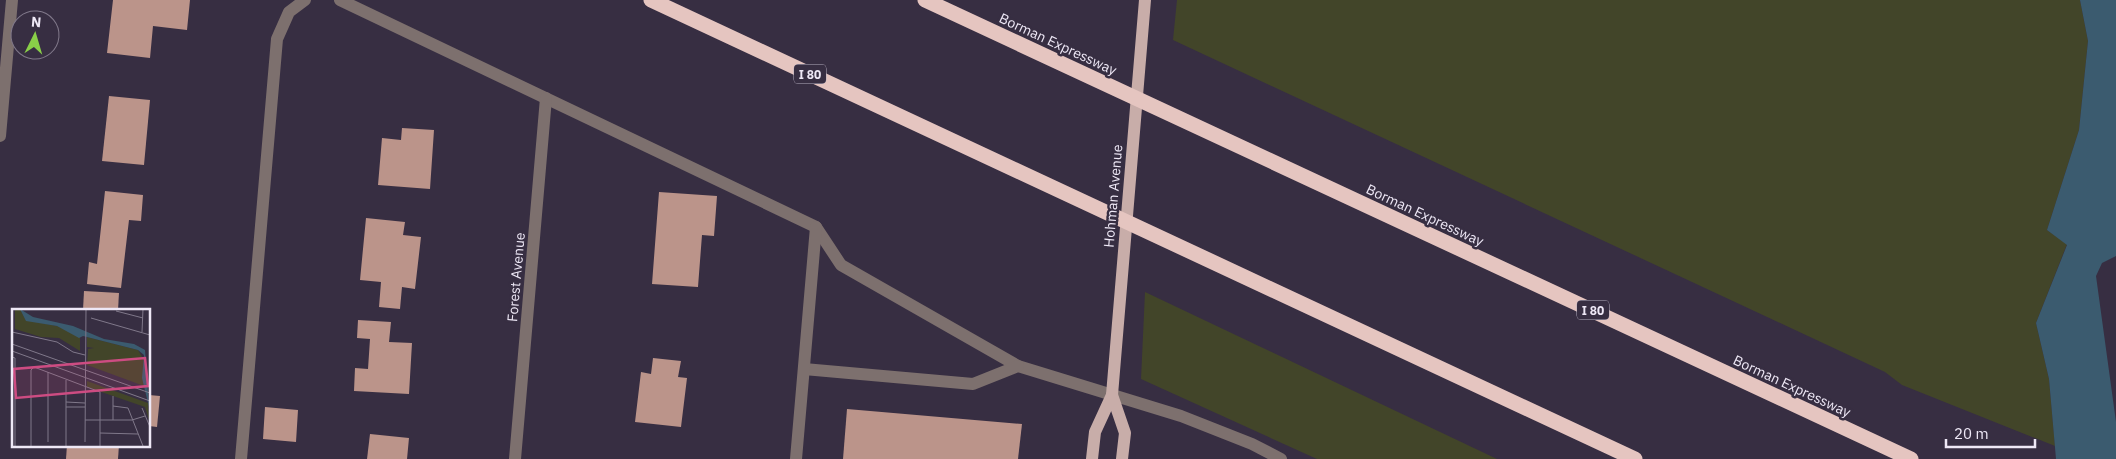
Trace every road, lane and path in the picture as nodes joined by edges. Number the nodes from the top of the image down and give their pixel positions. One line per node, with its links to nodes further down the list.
1 (12, 0): 8 (street)
2 (305, 0): 14 (street)
3 (340, 0): 7 (street)
4 (651, 0): 20 (highway, I 80)
5 (925, 0): 13 (highway, Borman Expressway / I 80)
6 (1145, 0): 12 (main road, Hohman Avenue)
7 (546, 98): 9 (street); 15 (street, Forest Avenue)
8 (0, 136)
9 (816, 226): 10 (street); 11 (street)
10 (1018, 366): 11 (street); 12 (street)
11 (804, 369): 16 (street)
12 (1112, 395): 17 (main road, Hohman Avenue); 18 (main road, Hohman Avenue); 19 (street)
13 (1905, 456)
14 (241, 459)
15 (515, 459)
16 (796, 459)
17 (1092, 459)
18 (1122, 459)
19 (1281, 459)
20 (1634, 459)

